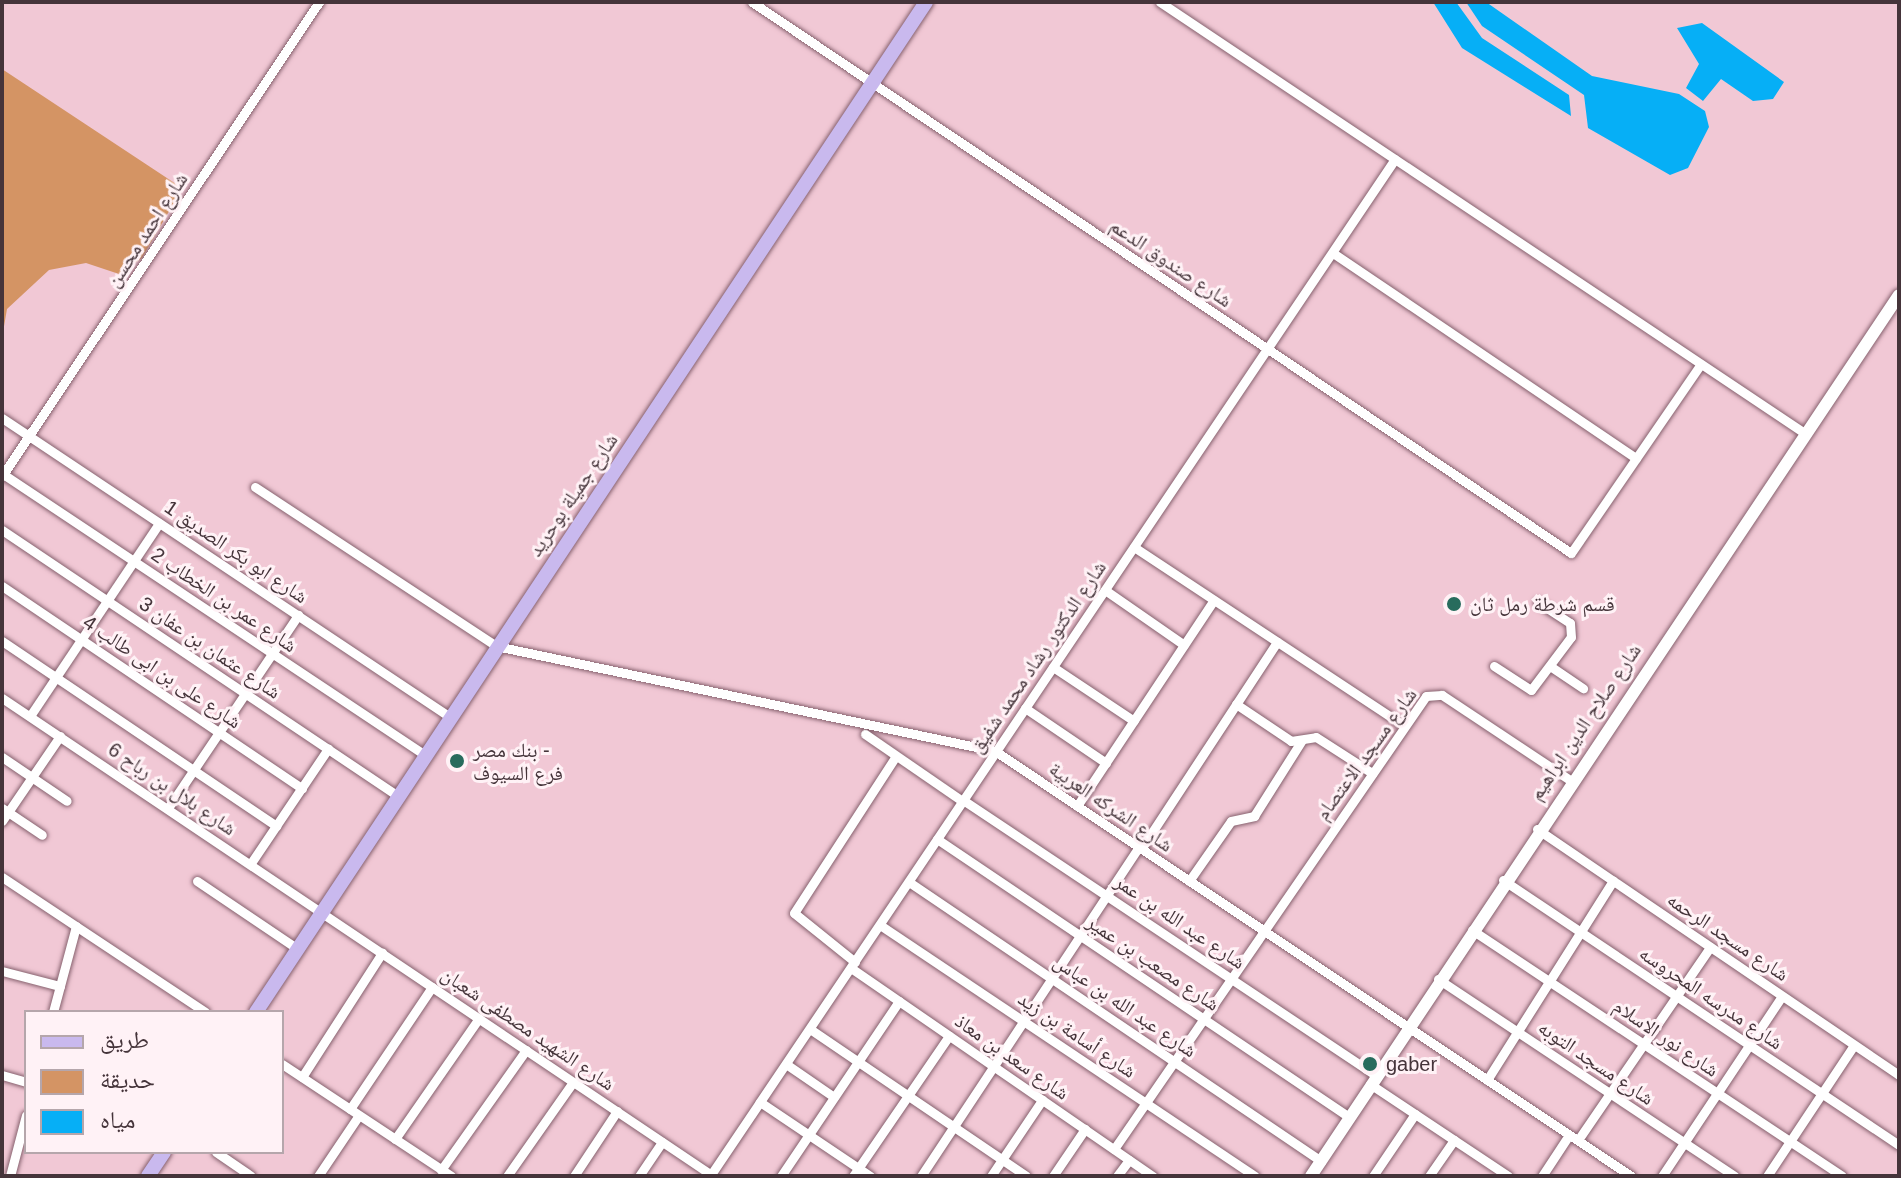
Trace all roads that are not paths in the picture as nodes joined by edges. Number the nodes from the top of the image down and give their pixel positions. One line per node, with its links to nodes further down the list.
1 (319, 2): 13 (street, شارع احمد محسن)
2 (752, 2): 5 (street, شارع صندوق الدعم)
3 (926, 2): 5 (main road, شارع جميلة بوحريد)
4 (1160, 2): 6 (street)
5 (871, 83): 9 (street, شارع صندوق الدعم); 31 (main road, شارع جميلة بوحريد)
6 (1395, 159): 7 (street, شارع الدكتور رشاد محمد شفيق); 10 (street)
7 (1333, 253): 9 (street, شارع الدكتور رشاد محمد شفيق); 14 (street)
8 (1899, 295): 12 (street, شارع صلاح الدين ابراهيم)
9 (1269, 350): 14 (street, شارع صندوق الدعم); 19 (street, شارع الدكتور رشاد محمد شفيق)
10 (1701, 364): 12 (street); 14 (street)
11 (2, 418): 13 (street, شارع ابو بكر الصديق 1)
12 (1806, 434): 59 (street, شارع صلاح الدين ابراهيم)
13 (29, 436): 15 (street, شارع احمد محسن); 17 (street, شارع ابو بكر الصديق 1)
14 (1636, 458)
15 (2, 475): 20 (street, شارع عمر بن الخطاب 2)
16 (255, 487): 31 (street)
17 (159, 523): 20 (street); 26 (street, شارع ابو بكر الصديق 1)
18 (2, 530): 24 (street, شارع عثمان بن عفان 3)
19 (1134, 547): 22 (street, شارع الدكتور رشاد محمد شفيق); 23 (street)
20 (134, 561): 24 (street); 32 (street, شارع عمر بن الخطاب 2)
21 (2, 586): 27 (street, شارع على بن ابى طالب 4)
22 (1105, 590): 30 (street); 35 (street, شارع الدكتور رشاد محمد شفيق)
23 (1214, 600): 29 (street); 30 (street)
24 (107, 601): 27 (street); 38 (street, شارع عثمان بن عفان 3)
25 (1538, 602): 34 (street)
26 (298, 615): 32 (street); 43 (street, شارع ابو بكر الصديق 1)
27 (81, 639): 36 (street); 46 (street, شارع على بن ابى طالب 4)
28 (2, 641): 36 (street)
29 (1277, 642): 40 (street); 45 (street)
30 (1184, 645): 44 (street)
31 (496, 646): 43 (main road, شارع جميلة بوحريد); 51 (street, شارع الشركه العربية)
32 (272, 653): 38 (street); 52 (street, شارع عمر بن الخطاب 2)
33 (1494, 666): 34 (street)
34 (1550, 666): 37 (street)
35 (1053, 667): 41 (street, شارع الدكتور رشاد محمد شفيق); 44 (street)
36 (55, 677): 42 (street); 56 (street)
37 (1583, 688)
38 (245, 693): 46 (street); 50 (street, شارع عثمان بن عفان 3)
39 (2, 698): 42 (street, شارع بلال بن رباح 6)
40 (1236, 704): 49 (street); 71 (street)
41 (1025, 708): 51 (street, شارع الدكتور رشاد محمد شفيق); 55 (street)
42 (30, 716): 48 (street, شارع بلال بن رباح 6)
43 (450, 717): 52 (main road, شارع جميلة بوحريد)
44 (1134, 721): 55 (street)
45 (1404, 726): 57 (street, شارع مسجد الاعتصام); 59 (street, شارع مسجد الاعتصام)
46 (219, 732): 56 (street); 60 (street, شارع على بن ابى طالب 4)
47 (865, 734): 53 (street, شارع عبد الله بن عمر)
48 (60, 736): 58 (street); 65 (street, شارع بلال بن رباح 6)
49 (1302, 740): 57 (street); 76 (street)
50 (328, 749): 60 (street); 61 (street, شارع عثمان بن عفان 3)
51 (995, 751): 62 (street, شارع الدكتور رشاد محمد شفيق); 64 (street, شارع الشركه العربية)
52 (425, 755): 61 (main road, شارع جميلة بوحريد)
53 (896, 756): 62 (street, شارع عبد الله بن عمر); 90 (street, شارع سعد بن معاذ)
54 (2, 757): 58 (street)
55 (1106, 763): 64 (street)
56 (193, 770): 65 (street); 67 (street)
57 (1372, 773): 84 (street, شارع مسجد الاعتصام)
58 (32, 777): 63 (street); 66 (street)
59 (1570, 780): 68 (street, شارع صلاح الدين ابراهيم)
60 (302, 788): 67 (street)
61 (398, 796): 80 (main road, شارع جميلة بوحريد)
62 (962, 800): 70 (street, شارع الدكتور رشاد محمد شفيق); 79 (street, شارع عبد الله بن عمر)
63 (67, 801)
64 (1077, 806): 71 (street, شارع الشركه العربية)
65 (168, 808): 72 (street, شارع بلال بن رباح 6)
66 (4, 814): 69 (street)
67 (276, 826): 72 (street)
68 (1537, 829): 74 (street, شارع صلاح الدين ابراهيم); 77 (street, شارع مسجد الرحمه)
69 (42, 835)
70 (937, 839): 78 (street, شارع الدكتور رشاد محمد شفيق); 86 (street, شارع مصعب بن عمير)
71 (1140, 848): 76 (street, شارع الشركه العربية); 79 (street)
72 (251, 863): 80 (street, شارع بلال بن رباح 6)
73 (2, 877): 82 (street)
74 (1503, 880): 83 (street, شارع صلاح الدين ابراهيم); 85 (street, شارع مدرسه المحروسه)
75 (197, 881): 88 (street)
76 (1189, 881): 84 (street, شارع الشركه العربية)
77 (1613, 881): 85 (street); 87 (street, شارع مسجد الرحمه)
78 (909, 882): 81 (street, شارع الدكتور رشاد محمد شفيق); 92 (street, شارع عبد الله بن عباس)
79 (1107, 895): 86 (street); 93 (street, شارع عبد الله بن عمر)
80 (322, 912): 88 (main road, شارع جميلة بوحريد); 89 (street, شارع الشهيد مصطفى شعبان)
81 (880, 925): 90 (street, شارع الدكتور رشاد محمد شفيق); 106 (street, شارع أسامة بن زيد)
82 (76, 926): 96 (street); 102 (street)
83 (1471, 930): 94 (street, شارع صلاح الدين ابراهيم); 95 (street, شارع نور الاسلام)
84 (1265, 932): 93 (street, شارع مسجد الاعتصام); 107 (street, شارع الشركه العربية)
85 (1580, 932): 95 (street); 98 (street, شارع مدرسه المحروسه)
86 (1080, 936): 92 (street); 105 (street, شارع مصعب بن عمير)
87 (1710, 947): 98 (street); 99 (street, شارع مسجد الرحمه)
88 (298, 949): 103 (main road, شارع جميلة بوحريد)
89 (382, 953): 97 (street, شارع الشهيد مصطفى شعبان); 122 (street)
90 (853, 965): 100 (street, شارع سعد بن معاذ); 108 (street, شارع الدكتور رشاد محمد شفيق)
91 (2, 971): 96 (street)
92 (1052, 979): 106 (street); 116 (street, شارع عبد الله بن عباس)
93 (1232, 979): 105 (street, شارع مسجد الاعتصام); 123 (street, شارع عبد الله بن عمر)
94 (1438, 979): 107 (street, شارع صلاح الدين ابراهيم); 109 (street, شارع مسجد التوبه)
95 (1552, 983): 109 (street); 111 (street, شارع نور الاسلام)
96 (60, 986): 101 (street)
97 (432, 987): 104 (street, شارع الشهيد مصطفى شعبان); 136 (street)
98 (1677, 996): 111 (street); 112 (street, شارع مدرسه المحروسه)
99 (1782, 996): 112 (street); 113 (street, شارع مسجد الرحمه)
100 (899, 1001): 110 (street, شارع سعد بن معاذ); 115 (street)
101 (54, 1010)
102 (202, 1010)
103 (257, 1010)
104 (479, 1018): 114 (street, شارع الشهيد مصطفى شعبان); 144 (street)
105 (1204, 1020): 116 (street, شارع مسجد الاعتصام); 138 (street, شارع مصعب بن عمير)
106 (1023, 1021): 119 (street); 134 (street, شارع أسامة بن زيد)
107 (1407, 1027): 123 (street, شارع صلاح الدين ابراهيم); 124 (street, شارع الشركه العربية)
108 (810, 1029): 115 (street); 117 (street, شارع الدكتور رشاد محمد شفيق)
109 (1519, 1033): 124 (street); 127 (street, شارع مسجد التوبه)
110 (949, 1036): 119 (street, شارع سعد بن معاذ); 130 (street)
111 (1644, 1044): 127 (street); 128 (street, شارع نور الاسلام)
112 (1749, 1045): 128 (street); 129 (street, شارع مدرسه المحروسه)
113 (1854, 1045): 121 (street, شارع مسجد الرحمه); 129 (street)
114 (526, 1050): 126 (street, شارع الشهيد مصطفى شعبان); 159 (street)
115 (858, 1062): 130 (street); 131 (street)
116 (1175, 1062): 134 (street, شارع مسجد الاعتصام); 155 (street, شارع عبد الله بن عباس)
117 (786, 1064): 131 (street); 133 (street, شارع الدكتور رشاد محمد شفيق)
118 (284, 1065): 122 (street)
119 (993, 1066): 132 (street, شارع سعد بن معاذ); 140 (street)
120 (2, 1075): 125 (street)
121 (1899, 1075)
122 (302, 1077): 136 (street)
123 (1373, 1079): 137 (street, شارع عبد الله بن عمر); 138 (street, شارع صلاح الدين ابراهيم)
124 (1487, 1080): 143 (street, شارع الشركه العربية)
125 (24, 1081)
126 (573, 1082): 135 (street, شارع الشهيد مصطفى شعبان); 165 (street)
127 (1610, 1093): 143 (street); 148 (street, شارع مسجد التوبه)
128 (1717, 1093): 146 (street, شارع نور الاسلام); 148 (street)
129 (1822, 1093): 146 (street); 149 (street, شارع مدرسه المحروسه)
130 (908, 1096): 140 (street); 158 (street)
131 (834, 1097): 142 (street)
132 (1042, 1100): 141 (street, شارع سعد بن معاذ); 153 (street)
133 (760, 1102): 142 (street); 160 (street, شارع الدكتور رشاد محمد شفيق)
134 (1146, 1103): 150 (street, شارع مسجد الاعتصام); 176 (street, شارع أسامة بن زيد)
135 (617, 1111): 147 (street, شارع الشهيد مصطفى شعبان); 166 (street)
136 (354, 1112): 144 (street); 164 (street)
137 (1415, 1114): 145 (street, شارع عبد الله بن عمر); 178 (street)
138 (1349, 1117): 155 (street, شارع صلاح الدين ابراهيم)
139 (24, 1123): 161 (street)
140 (954, 1127): 153 (street); 170 (street)
141 (1085, 1129): 150 (street, شارع سعد بن معاذ); 173 (street)
142 (808, 1134): 158 (street); 168 (street)
143 (1574, 1138): 182 (street); 183 (street, شارع الشركه العربية)
144 (395, 1139): 159 (street)
145 (1454, 1140): 156 (street, شارع عبد الله بن عمر); 179 (street)
146 (1790, 1141): 186 (street); 187 (street, شارع نور الاسلام)
147 (662, 1142): 160 (street, شارع الشهيد مصطفى شعبان); 167 (street)
148 (1684, 1143): 184 (street); 185 (street, شارع مسجد التوبه)
149 (1899, 1145)
150 (1114, 1149): 154 (street, شارع سعد بن معاذ)
151 (163, 1154): 162 (main road)
152 (218, 1154): 157 (street)
153 (1002, 1159): 171 (street); 172 (street)
154 (1129, 1160): 174 (street); 175 (street, شارع سعد بن معاذ)
155 (1321, 1161): 177 (street, شارع صلاح الدين ابراهيم)
156 (1492, 1165): 180 (street); 181 (street, شارع عبد الله بن عمر)
157 (238, 1172): 163 (street)
158 (855, 1172): 169 (street)
159 (446, 1173)
160 (711, 1175)
161 (10, 1176)
162 (148, 1176)
163 (251, 1176)
164 (318, 1176)
165 (507, 1176)
166 (574, 1176)
167 (639, 1176)
168 (781, 1176)
169 (870, 1176)
170 (921, 1176)
171 (991, 1176)
172 (1026, 1176)
173 (1053, 1176)
174 (1117, 1176)
175 (1153, 1176)
176 (1255, 1176)
177 (1311, 1176)
178 (1373, 1176)
179 (1429, 1176)
180 (1485, 1176)
181 (1508, 1176)
182 (1542, 1176)
183 (1631, 1176)
184 (1662, 1176)
185 (1734, 1176)
186 (1767, 1176)
187 (1842, 1176)

